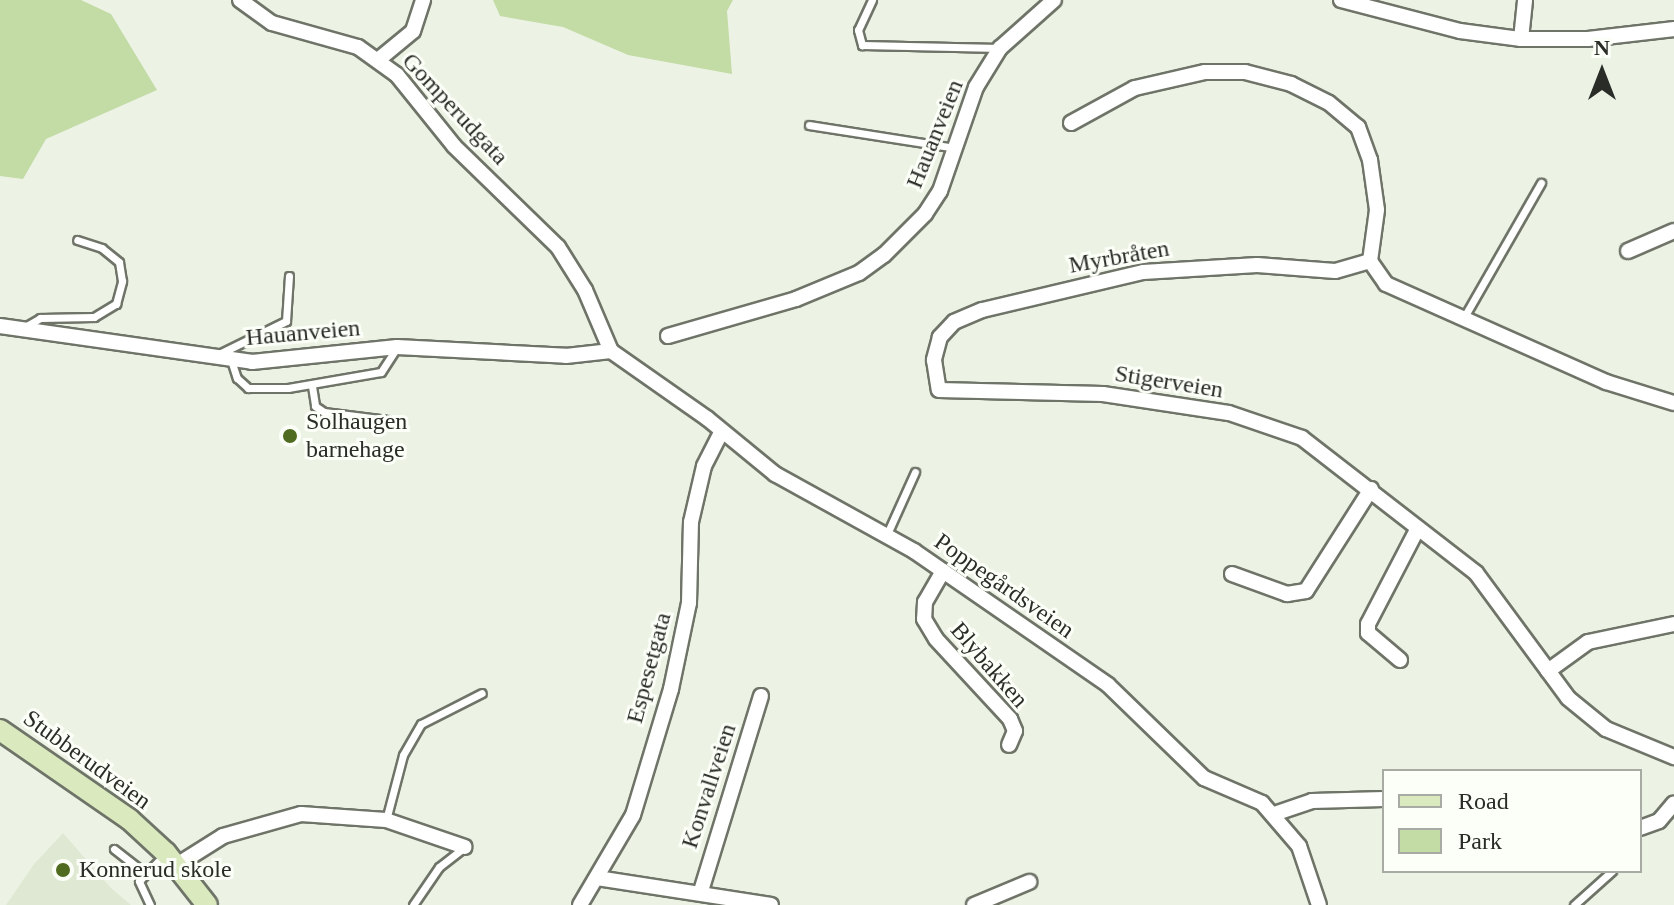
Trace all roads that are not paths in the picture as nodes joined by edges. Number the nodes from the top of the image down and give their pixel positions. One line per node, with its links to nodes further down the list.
1 (240, 0): 10 (street, Gomperudgata)
2 (423, 0): 10 (street)
3 (872, 0): 9 (lane)
4 (1054, 0): 9 (street, Hauanveien)
5 (1341, 0): 8 (street)
6 (1525, 0): 8 (street)
7 (1674, 29): 8 (street)
8 (1521, 39)
9 (1000, 48): 13 (street, Hauanveien)
10 (378, 60): 25 (street, Gomperudgata)
11 (1071, 123): 18 (street)
12 (809, 125): 13 (lane)
13 (958, 149): 23 (street, Hauanveien)
14 (1541, 183): 20 (lane)
15 (1674, 231): 17 (street)
16 (77, 240): 22 (lane)
17 (1628, 251)
18 (1370, 261): 20 (street); 29 (street, Myrbråten)
19 (289, 276): 26 (lane)
20 (1462, 321): 30 (street)
21 (0, 326): 22 (street, Hauanveien)
22 (22, 330): 26 (street, Hauanveien)
23 (668, 336)
24 (397, 347): 25 (street, Hauanveien); 27 (street, Hauanveien); 28 (lane)
25 (611, 351): 32 (street, Poppegårdsveien)
26 (215, 357): 27 (street, Hauanveien)
27 (231, 360): 28 (lane)
28 (312, 386): 31 (lane)
29 (939, 390): 34 (street, Stigerveien)
30 (1674, 403)
31 (387, 420)
32 (722, 431): 36 (street, Poppegårdsveien); 57 (street, Espesetgata)
33 (915, 472): 36 (lane)
34 (1371, 489): 35 (street, Stigerveien); 38 (street)
35 (1418, 528): 40 (street); 41 (street, Stigerveien)
36 (887, 534): 37 (street, Poppegårdsveien)
37 (943, 571): 45 (street, Blybakken); 49 (street, Poppegårdsveien)
38 (1232, 574)
39 (1674, 624): 41 (street)
40 (1400, 660)
41 (1548, 671): 46 (street, Stigerveien)
42 (482, 693): 50 (lane)
43 (761, 696): 59 (street, Konvallveien)
44 (0, 730): 54 (main road, Stubberudveien)
45 (1009, 745)
46 (1674, 757)
47 (1382, 799): 49 (street)
48 (1674, 803): 51 (street)
49 (1274, 814): 66 (street, Poppegårdsveien)
50 (386, 820): 52 (street); 54 (street)
51 (1642, 827)
52 (465, 847): 62 (lane)
53 (114, 849): 55 (lane)
54 (171, 859): 55 (lane); 61 (main road, Stubberudveien)
55 (143, 872): 60 (lane)
56 (1610, 873): 67 (lane)
57 (597, 878): 59 (street); 63 (street, Espesetgata)
58 (1029, 882): 65 (street)
59 (701, 891): 64 (street)
60 (150, 905)
61 (207, 905)
62 (413, 905)
63 (580, 905)
64 (771, 905)
65 (974, 905)
66 (1319, 905)
67 (1574, 905)

